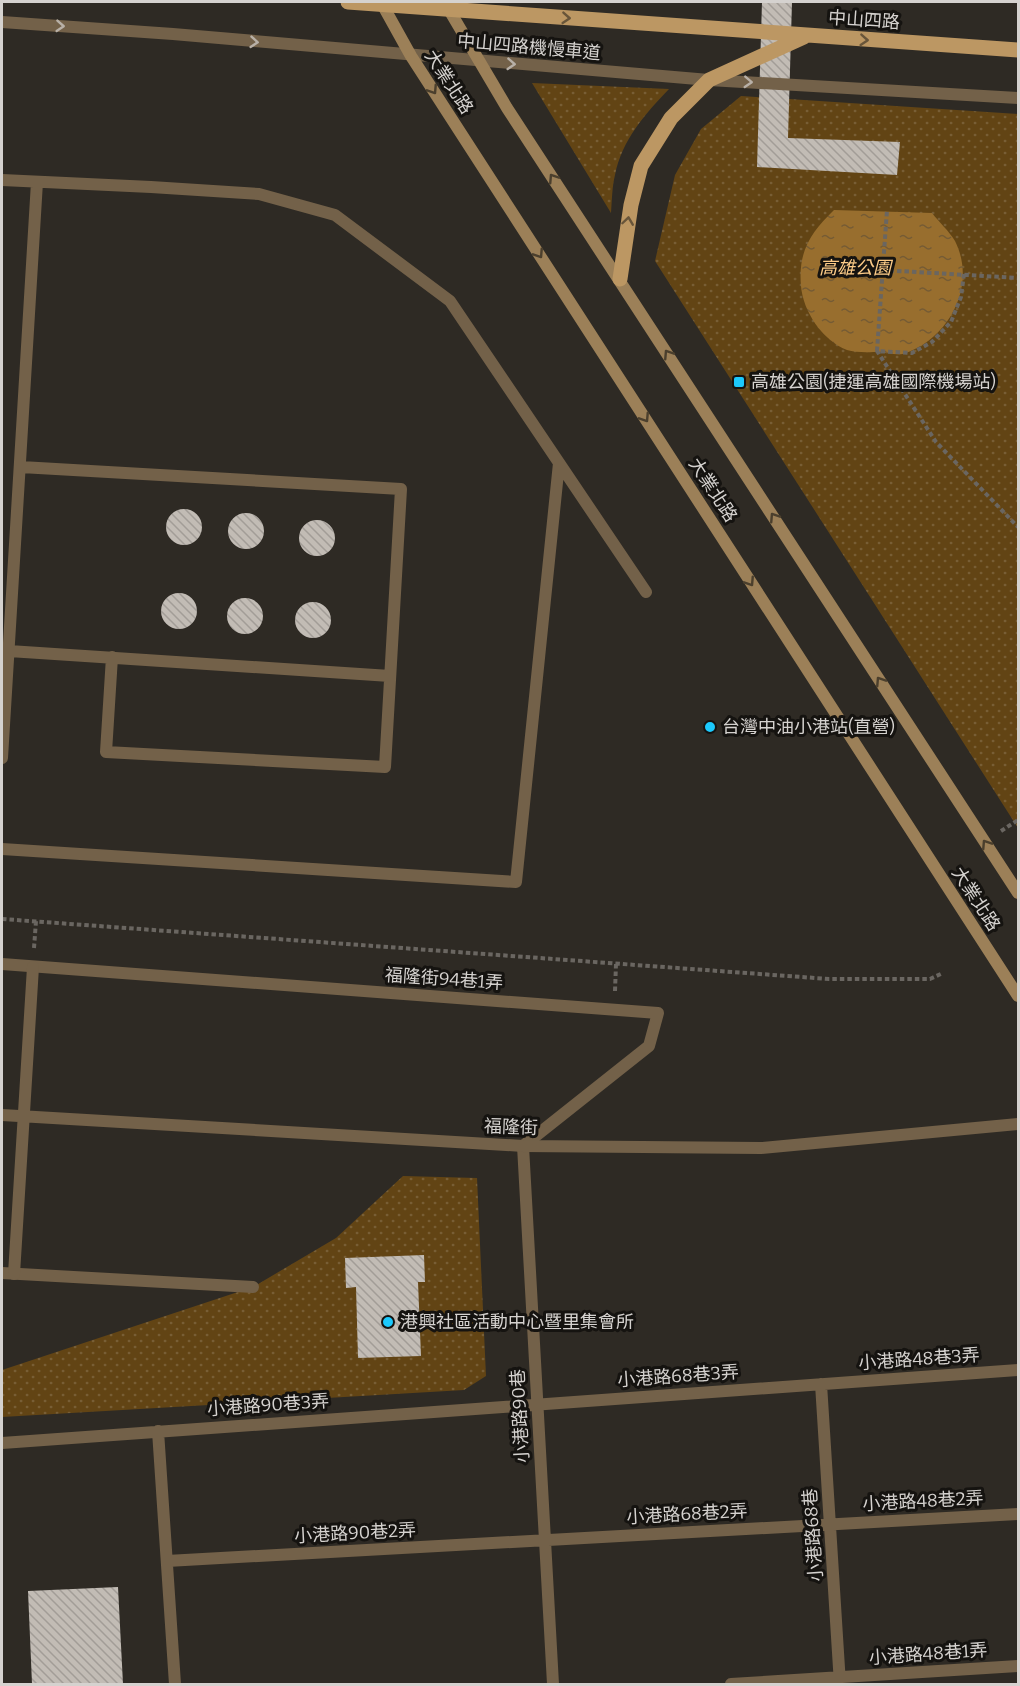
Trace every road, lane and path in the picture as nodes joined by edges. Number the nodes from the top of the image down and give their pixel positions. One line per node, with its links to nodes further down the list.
1 (348, 2): 2 (main road, 中山四路)
2 (382, 3): 3 (main road, 中山四路); 7 (street, 大業北路)
3 (446, 5): 5 (main road, 中山四路, one-way to 5); 8 (street, 大業北路)
4 (2, 22): 7 (street, 中山四路機慢車道, one-way to 7)
5 (806, 36): 6 (main road, 中山四路, one-way to 6); 9 (main road)
6 (1018, 50)
7 (411, 56): 8 (street, 中山四路機慢車道); 34 (street, 大業北路, one-way to 34)
8 (479, 62): 9 (street, 中山四路機慢車道, one-way to 9); 17 (street, 大業北路, one-way to 8)
9 (710, 80): 10 (street, 中山四路機慢車道, one-way to 10); 17 (main road, one-way to 9)
10 (1018, 98)
11 (2, 180): 12 (street)
12 (37, 183): 19 (street); 20 (street)
13 (886, 210): 14 (path)
14 (882, 270): 15 (path); 18 (path)
15 (963, 274): 16 (path); 18 (path)
16 (1018, 278)
17 (620, 279): 28 (street, 大業北路, one-way to 17)
18 (877, 351): 21 (path)
19 (559, 463): 22 (street); 27 (street)
20 (21, 466): 23 (street); 25 (street)
21 (1018, 527)
22 (646, 592)
23 (9, 651): 24 (street); 26 (street)
24 (112, 657): 25 (street); 25 (street)
25 (390, 676)
26 (2, 758)
27 (2, 849)
28 (1018, 893)
29 (2, 919): 31 (path)
30 (2, 964): 32 (street, 福隆街94巷1弄)
31 (616, 964): 33 (path); 35 (path)
32 (33, 967): 35 (street, 福隆街94巷1弄); 37 (street)
33 (944, 973)
34 (1018, 996)
35 (614, 1010): 39 (street, 福隆街94巷1弄)
36 (2, 1115): 37 (street, 福隆街)
37 (24, 1116): 39 (street, 福隆街); 40 (street)
38 (1018, 1124): 39 (street, 福隆街)
39 (523, 1146): 44 (street, 小港路90巷)
40 (8, 1273): 41 (street)
41 (253, 1287)
42 (1018, 1370): 43 (street, 小港路48巷3弄)
43 (821, 1384): 44 (street, 小港路68巷3弄); 48 (street, 小港路68巷)
44 (537, 1404): 45 (street, 小港路90巷3弄); 49 (street, 小港路90巷)
45 (158, 1431): 46 (street, 小港路90巷3弄); 50 (street)
46 (2, 1443)
47 (1018, 1514): 48 (street, 小港路48巷2弄)
48 (830, 1524): 49 (street, 小港路68巷2弄); 52 (street, 小港路68巷)
49 (545, 1540): 50 (street, 小港路90巷2弄); 54 (street, 小港路90巷)
50 (167, 1561): 53 (street)
51 (1018, 1666): 52 (street, 小港路48巷1弄)
52 (840, 1681): 55 (street, 小港路48巷1弄)
53 (175, 1684)
54 (553, 1684)
55 (731, 1684)

